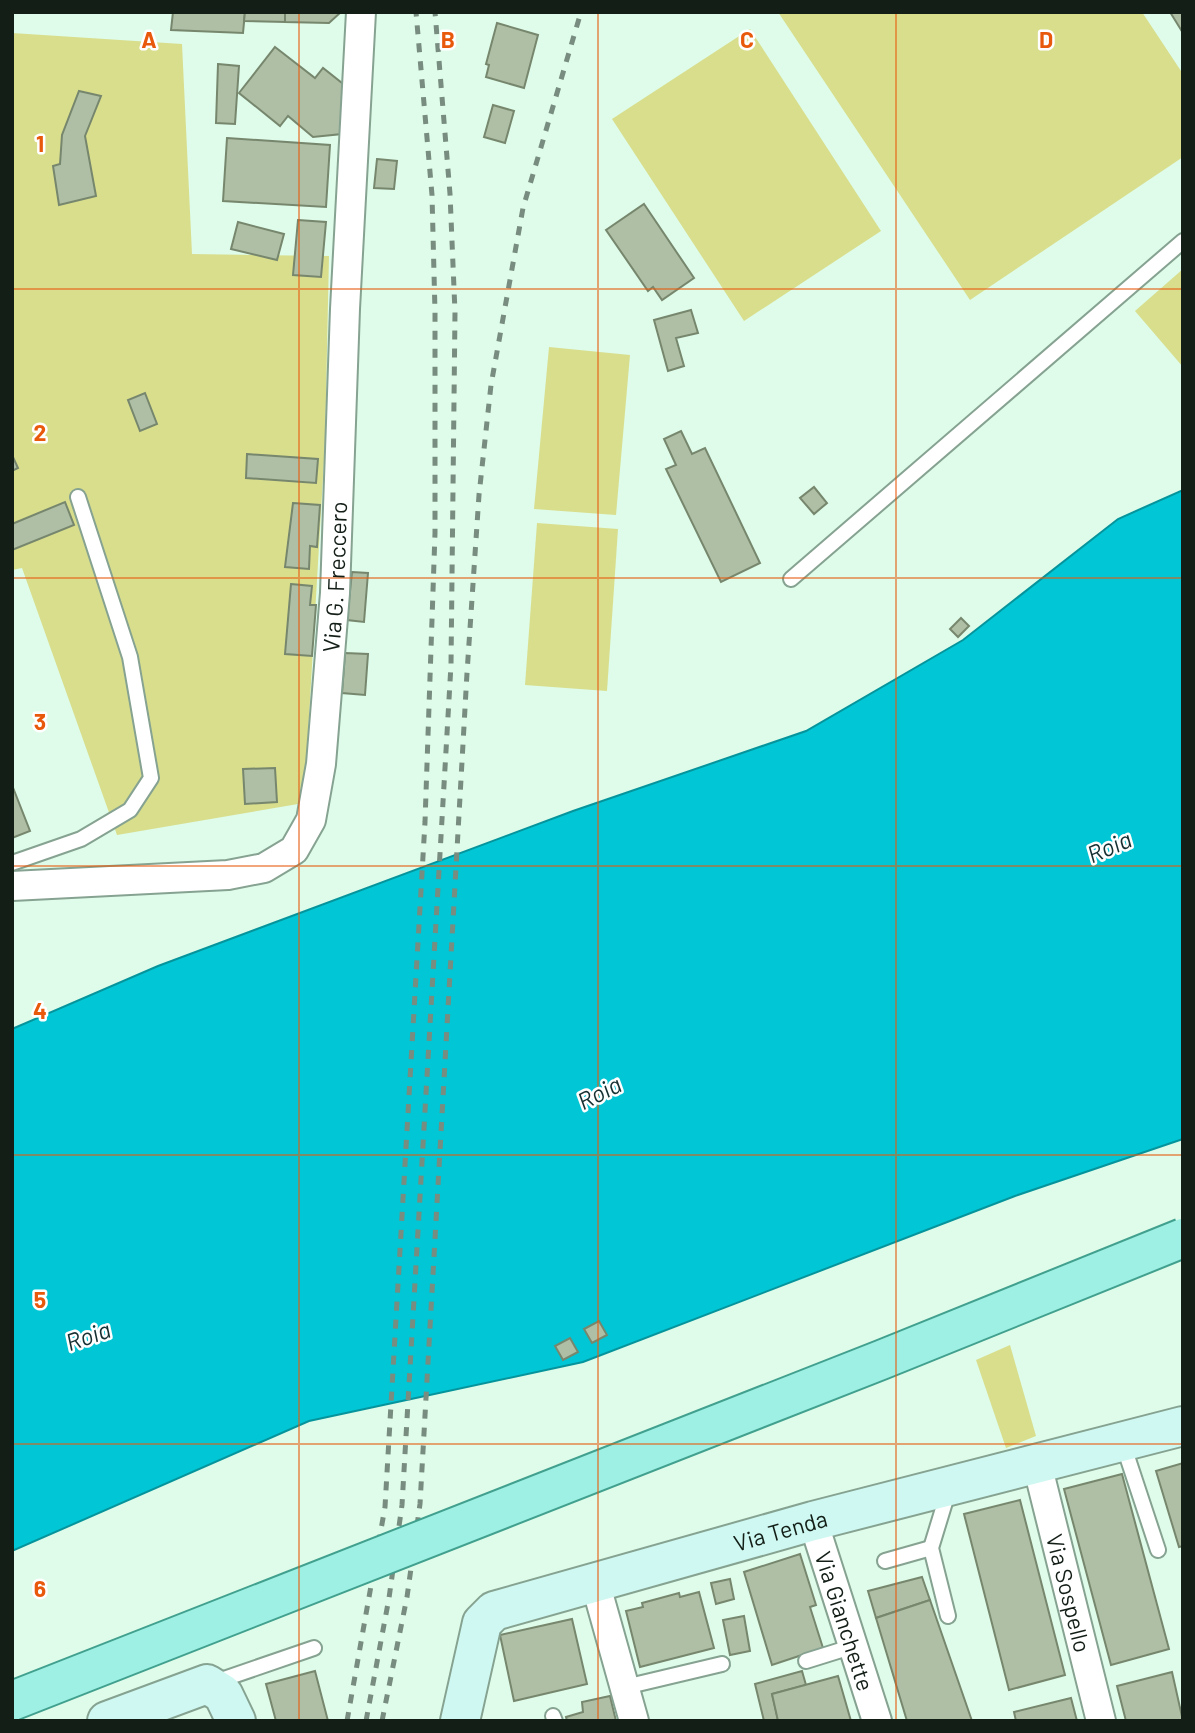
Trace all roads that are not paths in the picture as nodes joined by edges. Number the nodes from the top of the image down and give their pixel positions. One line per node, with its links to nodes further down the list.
1 (361, 12): 6 (street, Via G. Freccero)
2 (1183, 241): 4 (lane)
3 (78, 498): 5 (lane)
4 (791, 579)
5 (12, 863)
6 (12, 886)
7 (1183, 1238): 24 (main road, bridge)
8 (1183, 1426): 9 (main road, Via Tenda)
9 (1123, 1443): 10 (main road, Via Tenda); 14 (lane)
10 (1037, 1464): 11 (main road, Via Tenda); 32 (street, Via Sospello)
11 (950, 1488): 12 (main road, Via Tenda); 13 (lane)
12 (813, 1521): 16 (main road, Via Tenda); 18 (street, Via Gianchette)
13 (931, 1548): 15 (lane); 17 (lane)
14 (1158, 1550)
15 (885, 1561)
16 (595, 1582): 23 (street); 29 (main road, Via Tenda)
17 (948, 1616)
18 (854, 1646): 20 (lane); 31 (street, Via Gianchette)
19 (314, 1648): 22 (lane)
20 (806, 1661)
21 (722, 1664): 23 (lane)
22 (207, 1684): 25 (main road); 28 (main road)
23 (625, 1686): 30 (street)
24 (12, 1701)
25 (157, 1701): 26 (main road); 27 (main road)
26 (107, 1721)
27 (190, 1721)
28 (236, 1721)
29 (460, 1721)
30 (634, 1721)
31 (877, 1721)
32 (1101, 1721)

